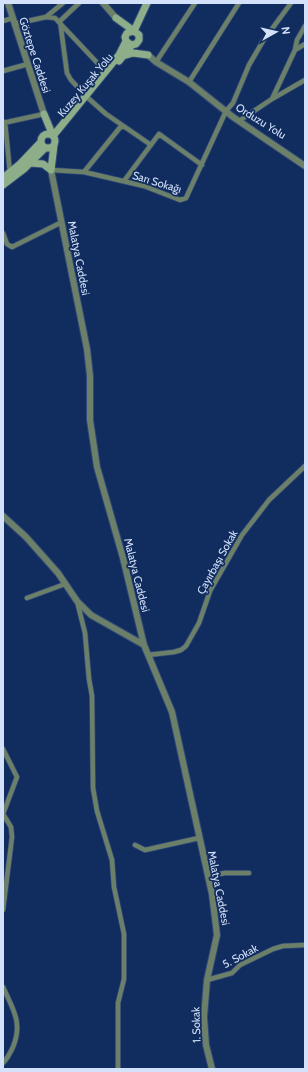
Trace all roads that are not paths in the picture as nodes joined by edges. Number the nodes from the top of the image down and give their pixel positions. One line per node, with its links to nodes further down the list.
1 (8, 3): 13 (street, Göztepe Caddesi)
2 (63, 3): 10 (street)
3 (79, 3): 14 (street)
4 (103, 3): 11 (street)
5 (147, 3): 16 (main road)
6 (152, 3): 16 (main road)
7 (195, 3): 23 (street)
8 (239, 3): 28 (street)
9 (289, 4): 31 (street, Sarı Sokağı)
10 (46, 17): 13 (street); 14 (street)
11 (116, 18): 16 (main road); 17 (main road)
12 (3, 21): 13 (street)
13 (13, 21): 24 (street, Göztepe Caddesi)
14 (60, 21): 26 (street); 30 (street)
15 (305, 26): 20 (street)
16 (137, 35): 17 (main road); 19 (main road, Kuzey Kuşak Yolu); 21 (main road)
17 (125, 39): 19 (main road); 26 (main road, Kuzey Kuşak Yolu)
18 (305, 44): 20 (street)
19 (133, 45): 21 (main road); 22 (main road, Kuzey Kuşak Yolu)
20 (295, 50): 29 (street)
21 (148, 55): 22 (main road); 23 (street)
22 (123, 56): 30 (main road, Kuzey Kuşak Yolu)
23 (156, 62): 28 (street)
24 (28, 64): 25 (street); 32 (street, Göztepe Caddesi)
25 (3, 70)
26 (105, 72): 30 (main road, Kuzey Kuşak Yolu)
27 (305, 80): 29 (street)
28 (189, 82): 31 (street)
29 (274, 96): 33 (street)
30 (87, 97): 35 (street); 37 (main road, Kuzey Kuşak Yolu); 39 (main road, Kuzey Kuşak Yolu)
31 (226, 110): 33 (street, Orduzu Yolu); 44 (street, Sarı Sokağı); 45 (street)
32 (44, 114): 34 (street); 36 (main road); 38 (main road)
33 (242, 118): 42 (street, Orduzu Yolu)
34 (4, 122): 48 (street)
35 (122, 125): 41 (street); 47 (street)
36 (49, 128): 37 (main road); 39 (main road)
37 (58, 129): 39 (main road, Kuzey Kuşak Yolu)
38 (44, 135): 39 (main road); 40 (main road)
39 (54, 140): 40 (main road); 46 (main road)
40 (43, 145): 43 (main road); 46 (main road); 48 (main road)
41 (150, 145): 44 (street); 50 (street)
42 (305, 161)
43 (30, 163): 46 (main road); 51 (main road)
44 (202, 165): 50 (street, Sarı Sokağı)
45 (305, 166)
46 (51, 170): 47 (street, Sarı Sokağı); 52 (street, Malatya Caddesi)
47 (84, 172): 50 (street, Sarı Sokağı)
48 (10, 173): 49 (main road)
49 (3, 178)
50 (124, 181)
51 (3, 186)
52 (62, 222): 53 (street); 59 (street, Malatya Caddesi)
53 (3, 232)
54 (305, 466): 60 (street, Çayırbaşı Sokak)
55 (3, 516): 56 (street)
56 (65, 584): 57 (street); 58 (street)
57 (27, 598)
58 (78, 601): 59 (street); 71 (street)
59 (144, 645): 60 (street, Malatya Caddesi)
60 (148, 655): 62 (street, Malatya Caddesi)
61 (3, 749): 66 (street)
62 (198, 838): 63 (street); 65 (street, Malatya Caddesi)
63 (135, 845)
64 (249, 873): 65 (street)
65 (208, 876): 68 (street, Malatya Caddesi)
66 (3, 910)
67 (305, 945): 68 (street, 5. Sokak)
68 (207, 980): 72 (street, 1. Sokak)
69 (3, 987): 70 (street)
70 (3, 1063)
71 (118, 1069)
72 (212, 1069)

